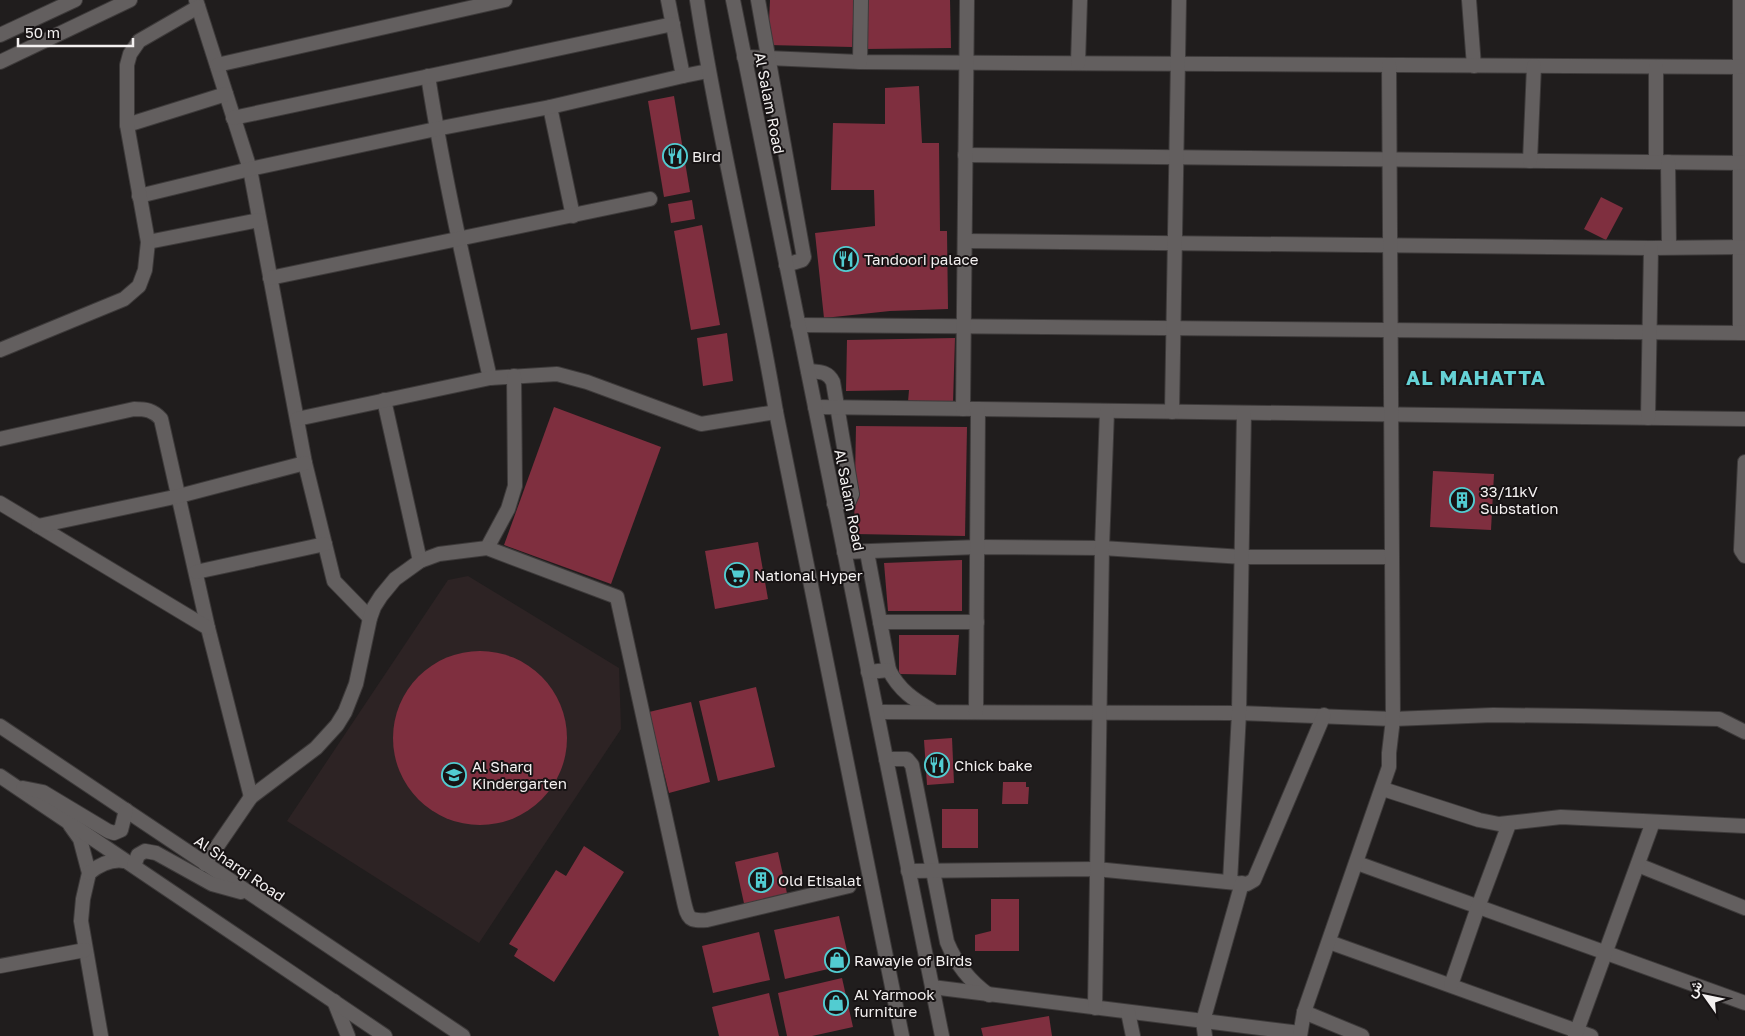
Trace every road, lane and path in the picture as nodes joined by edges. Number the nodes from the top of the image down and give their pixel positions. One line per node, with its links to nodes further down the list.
1 (75, 0): 16 (street)
2 (130, 0): 19 (street)
3 (506, 0): 24 (street)
4 (668, 0): 15 (street)
5 (697, 0): 30 (street)
6 (733, 0): 17 (street, Al Salam Road)
7 (758, 0): 18 (street)
8 (861, 0): 20 (street)
9 (967, 0): 21 (street)
10 (1080, 0): 22 (street)
11 (1179, 0): 23 (street)
12 (1469, 0): 26 (street)
13 (1740, 0): 29 (street)
14 (197, 4): 24 (street); 36 (street)
15 (673, 24): 31 (street); 32 (street)
16 (0, 35)
17 (744, 57): 18 (street); 57 (street, Al Salam Road)
18 (768, 59): 20 (street); 57 (street)
19 (0, 62)
20 (860, 62): 21 (street)
21 (966, 63): 22 (street); 38 (street)
22 (1078, 63): 23 (street)
23 (1178, 64): 25 (street); 39 (street)
24 (217, 65): 33 (street)
25 (1389, 65): 26 (street); 40 (street)
26 (1474, 66): 27 (street)
27 (1534, 66): 28 (street); 41 (street)
28 (1656, 67): 29 (street); 42 (street)
29 (1742, 67): 43 (street)
30 (708, 72): 32 (street); 75 (street)
31 (428, 76): 35 (street); 37 (street)
32 (683, 76): 34 (street)
33 (226, 94): 35 (street); 36 (street)
34 (550, 107): 37 (street); 47 (street)
35 (233, 118): 44 (street)
36 (127, 125): 45 (street)
37 (436, 129): 44 (street); 49 (street)
38 (965, 155): 39 (street); 50 (street)
39 (1176, 157): 40 (street); 52 (street)
40 (1390, 159): 41 (street); 53 (street)
41 (1530, 161): 42 (street)
42 (1662, 162): 43 (street); 54 (street)
43 (1742, 163): 55 (street)
44 (250, 169): 45 (street); 48 (street)
45 (138, 196): 51 (street)
46 (650, 199): 47 (street)
47 (573, 216): 49 (street)
48 (259, 220): 51 (street); 58 (street)
49 (458, 239): 58 (street); 68 (street)
50 (964, 241): 52 (street); 60 (street)
51 (148, 242): 65 (street)
52 (1175, 242): 53 (street); 61 (street)
53 (1390, 244): 56 (street); 62 (street)
54 (1669, 246): 55 (street); 56 (street)
55 (1743, 247): 64 (street)
56 (1651, 248): 63 (street)
57 (786, 265): 59 (street, Al Salam Road)
58 (270, 278): 80 (street)
59 (798, 325): 60 (street); 66 (street, Al Salam Road)
60 (964, 327): 61 (street); 72 (street)
61 (1174, 328): 62 (street); 76 (street)
62 (1390, 330): 63 (street); 78 (street)
63 (1649, 332): 64 (street); 79 (street)
64 (1743, 333)
65 (0, 350)
66 (808, 371): 70 (street, Al Salam Road); 71 (street)
67 (514, 376): 68 (street); 75 (street); 91 (street)
68 (490, 378): 69 (street)
69 (384, 400): 80 (street); 98 (street)
70 (815, 407): 71 (street); 87 (street, Al Salam Road)
71 (838, 409): 72 (street); 87 (street)
72 (963, 409): 73 (street)
73 (978, 410): 74 (street); 90 (street)
74 (1107, 411): 76 (street); 92 (street)
75 (776, 412): 157 (street)
76 (1172, 412): 77 (street)
77 (1244, 413): 78 (street); 96 (street)
78 (1391, 415): 79 (street); 97 (street)
79 (1648, 418): 81 (street)
80 (297, 419): 84 (street)
81 (1745, 419)
82 (0, 439): 85 (street)
83 (1745, 462): 95 (street)
84 (305, 463): 85 (street); 89 (street)
85 (180, 496): 88 (street); 99 (street)
86 (0, 503): 88 (street)
87 (834, 504): 93 (street, Al Salam Road)
88 (38, 526): 103 (street)
89 (325, 544): 99 (street); 100 (street)
90 (978, 547): 92 (street); 94 (street); 102 (street)
91 (487, 548): 98 (street); 134 (street)
92 (1102, 548): 96 (street); 106 (street)
93 (844, 552): 94 (street); 105 (street, Al Salam Road)
94 (867, 552): 101 (street)
95 (1745, 556)
96 (1243, 557): 97 (street); 110 (street)
97 (1392, 557): 112 (street)
98 (420, 561): 100 (street)
99 (196, 572): 103 (street)
100 (370, 618): 119 (street)
101 (880, 622): 102 (street); 104 (street)
102 (977, 622): 109 (street)
103 (208, 628): 119 (street)
104 (889, 670): 105 (street); 108 (street)
105 (868, 672): 107 (street, Al Salam Road)
106 (1100, 711): 109 (street); 110 (street); 129 (street)
107 (877, 712): 108 (street); 115 (street, Al Salam Road)
108 (934, 712): 109 (street)
109 (976, 712)
110 (1239, 713): 111 (street); 133 (street)
111 (1324, 716): 112 (street); 133 (street)
112 (1393, 719): 114 (street); 118 (street)
113 (0, 726): 120 (street, Al Sharqi Road)
114 (1745, 732)
115 (886, 760): 130 (street, Al Salam Road); 131 (street)
116 (0, 776): 117 (street)
117 (14, 786): 120 (street); 123 (street)
118 (1383, 789): 122 (street); 125 (street)
119 (250, 796): 127 (street)
120 (126, 810): 127 (street, Al Sharqi Road)
121 (1653, 822): 122 (street); 124 (street); 128 (street)
122 (1509, 824): 136 (street)
123 (70, 825): 126 (street); 132 (street)
124 (1745, 826)
125 (1356, 863): 136 (street); 138 (street)
126 (129, 864): 132 (street); 135 (street); 145 (street)
127 (205, 864): 135 (street, Al Sharqi Road)
128 (1638, 865): 137 (street); 140 (street)
129 (1096, 869): 131 (street); 133 (street); 147 (street)
130 (908, 871): 131 (street); 143 (street, Al Salam Road)
131 (933, 872): 144 (street)
132 (89, 873): 139 (street)
133 (1236, 883): 150 (street)
134 (849, 886)
135 (251, 894): 156 (street, Al Sharqi Road)
136 (1478, 907): 140 (street); 142 (street)
137 (1745, 908)
138 (1329, 942): 142 (street); 149 (street)
139 (85, 950): 141 (street); 153 (street)
140 (1605, 953): 146 (street); 151 (street)
141 (0, 966)
142 (1451, 985): 151 (street)
143 (932, 987): 144 (street); 158 (street, Al Salam Road)
144 (990, 995): 147 (street)
145 (334, 1001): 154 (street); 155 (street)
146 (1745, 1003)
147 (1095, 1008): 148 (street)
148 (1128, 1012): 150 (street); 159 (street)
149 (1304, 1012): 152 (street); 161 (street)
150 (1202, 1022): 152 (street); 160 (street)
151 (1576, 1033): 162 (street)
152 (1300, 1034)
153 (101, 1036)
154 (348, 1036)
155 (385, 1036)
156 (463, 1036)
157 (902, 1036)
158 (942, 1036)
159 (1133, 1036)
160 (1205, 1036)
161 (1362, 1036)
162 (1591, 1036)

